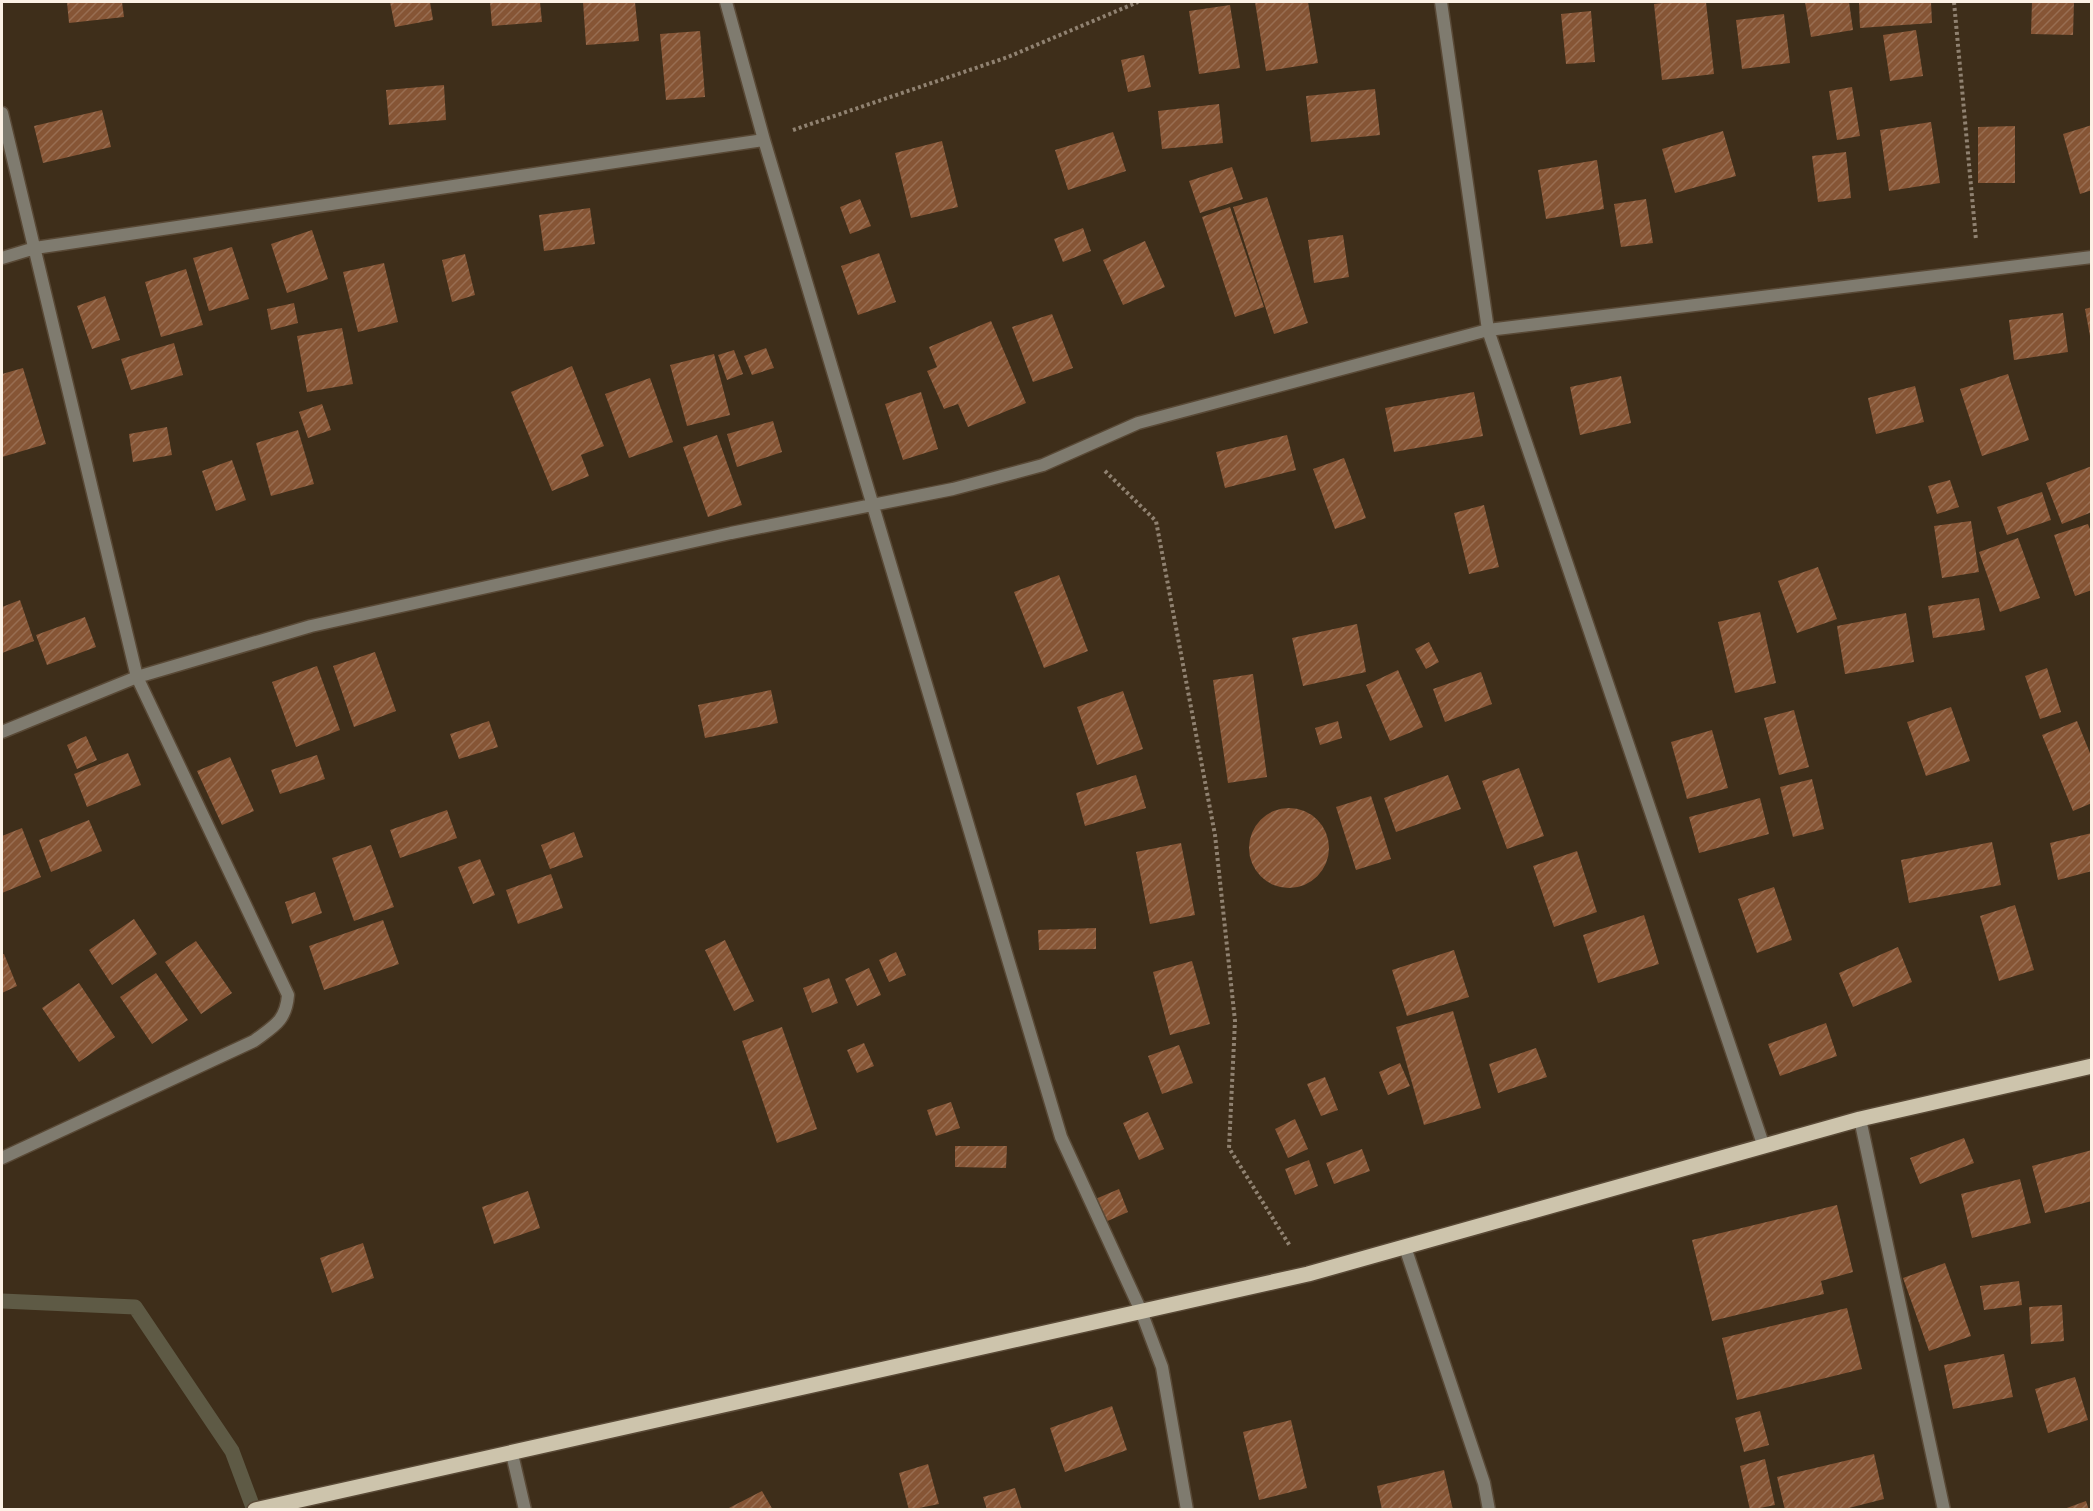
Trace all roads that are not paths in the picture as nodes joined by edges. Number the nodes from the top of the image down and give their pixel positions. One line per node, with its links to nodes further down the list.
1 (726, 2): 4 (street)
2 (1441, 2): 8 (street)
3 (2, 113): 5 (street)
4 (764, 140): 5 (street); 9 (street)
5 (35, 248): 7 (street); 10 (street)
6 (2091, 256): 8 (street)
7 (2, 258)
8 (1488, 330): 9 (street); 14 (street)
9 (874, 505): 10 (street); 17 (street)
10 (137, 677): 11 (street); 15 (street)
11 (2, 732)
12 (2091, 1066): 13 (main road)
13 (1860, 1119): 14 (main road); 23 (street)
14 (1764, 1147): 16 (main road)
15 (2, 1158)
16 (1405, 1247): 17 (main road); 22 (street)
17 (1141, 1311): 18 (main road); 21 (street)
18 (512, 1454): 19 (main road); 20 (street)
19 (255, 1509)
20 (525, 1509)
21 (1187, 1509)
22 (1489, 1509)
23 (1944, 1509)

